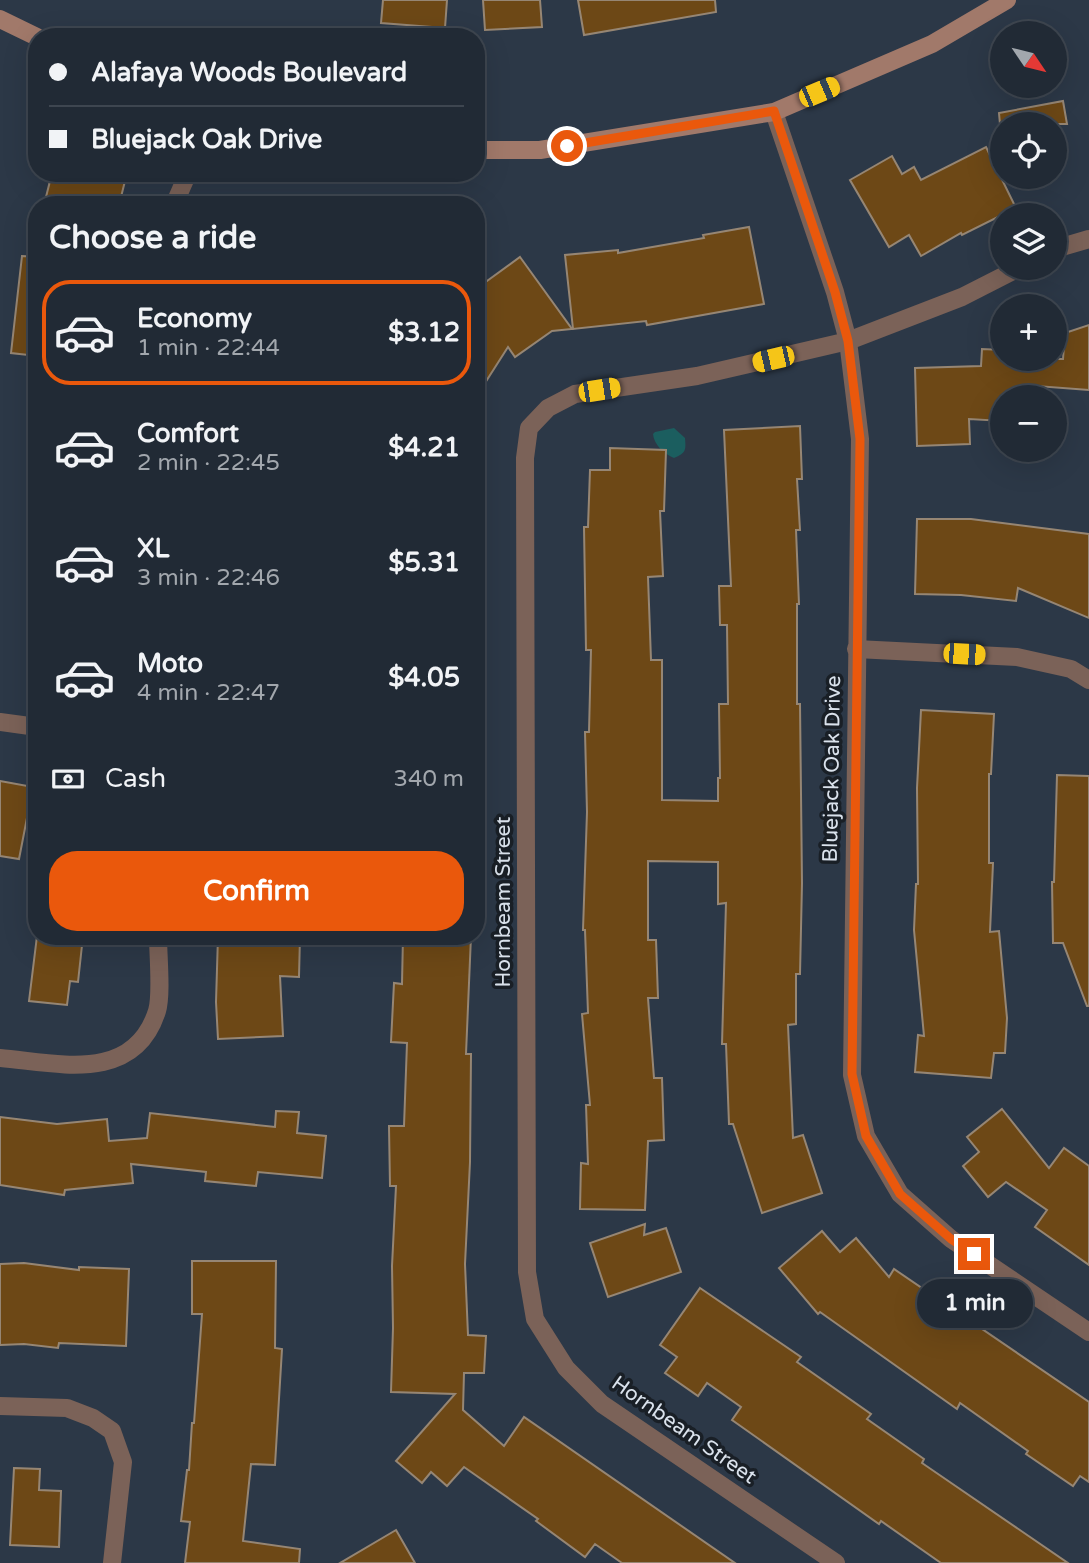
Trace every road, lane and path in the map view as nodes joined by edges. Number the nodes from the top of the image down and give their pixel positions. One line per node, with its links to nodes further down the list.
1 (1007, 0): 4 (street)
2 (0, 19): 3 (street)
3 (28, 33)
4 (774, 111): 5 (street); 9 (street, Bluejack Oak Drive)
5 (485, 150)
6 (1089, 239): 7 (street)
7 (1067, 245)
8 (995, 280): 9 (street, Hornbeam Street)
9 (848, 341): 10 (street, Bluejack Oak Drive); 19 (street, Hornbeam Street)
10 (856, 649): 11 (street); 16 (street, Bluejack Oak Drive)
11 (1089, 680)
12 (0, 722): 13 (street)
13 (28, 726)
14 (159, 945): 15 (street)
15 (0, 1058)
16 (1089, 1332)
17 (0, 1406): 18 (street)
18 (112, 1563)
19 (836, 1563)

